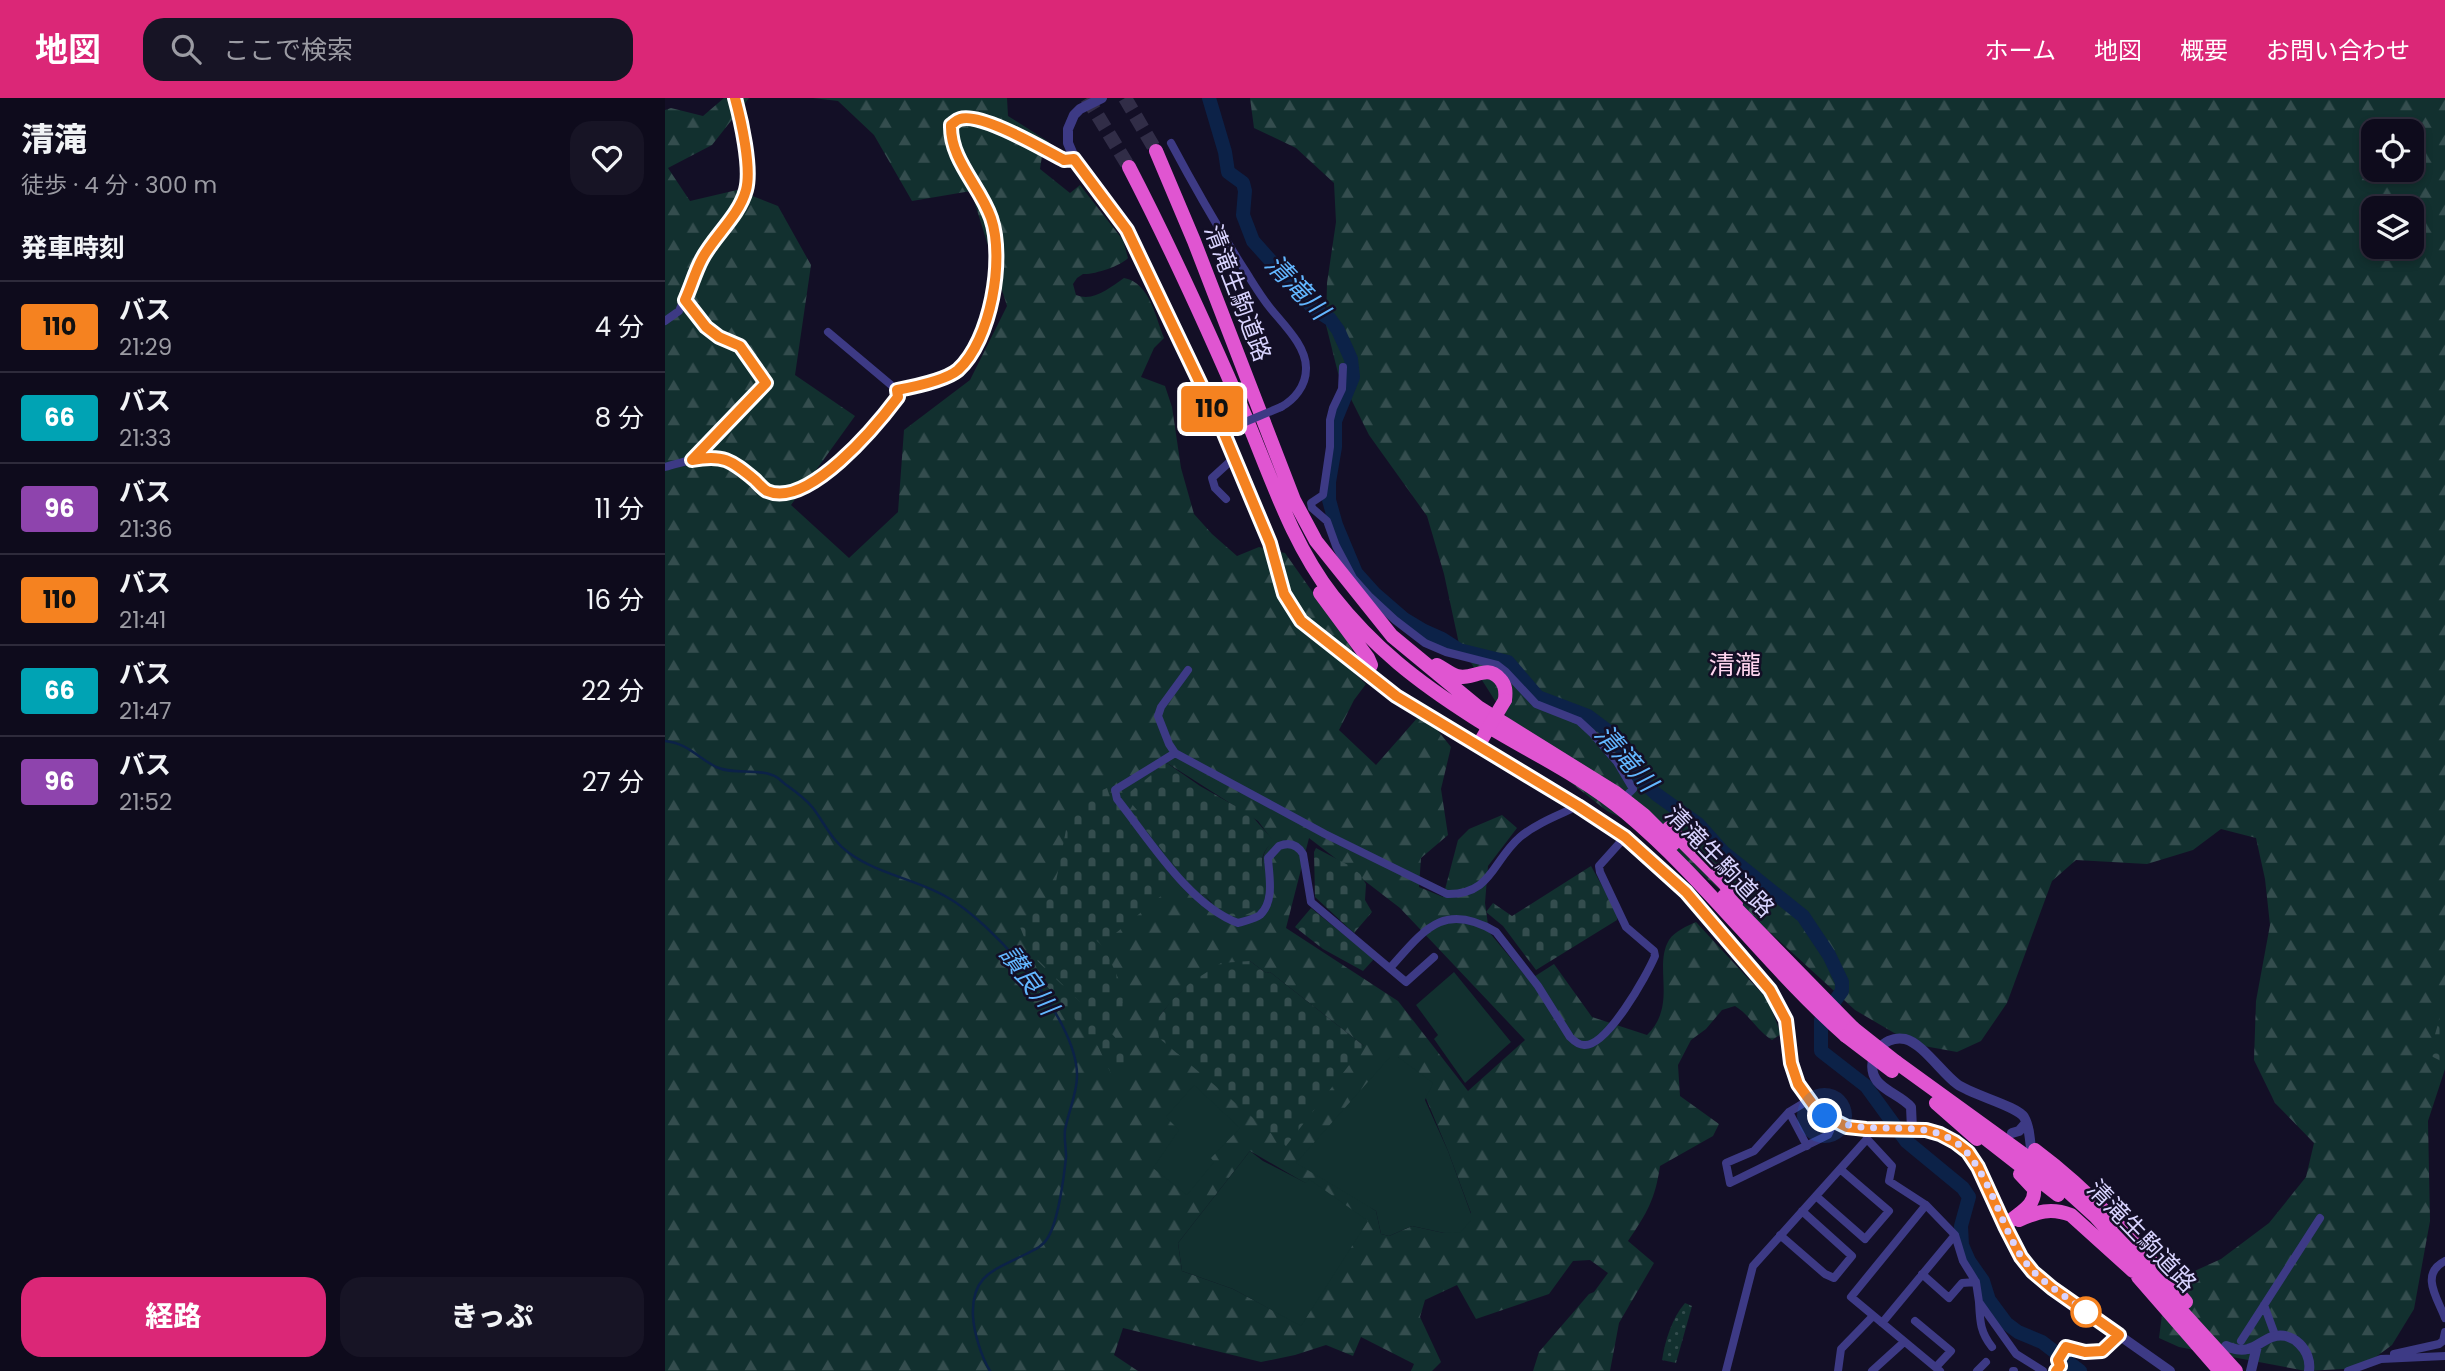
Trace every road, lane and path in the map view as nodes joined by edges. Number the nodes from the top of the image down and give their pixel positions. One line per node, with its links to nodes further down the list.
1 (735, 98): 7 (street)
2 (1102, 98): 5 (street)
3 (1171, 143): 12 (street, bridge)
4 (1156, 151): 18 (highway, 清滝生駒道路)
5 (1074, 159): 11 (street); 12 (street)
6 (1129, 167): 17 (highway, 清滝生駒道路)
7 (685, 300): 8 (street); 14 (street)
8 (665, 321)
9 (828, 332): 11 (street)
10 (1343, 367): 26 (street)
11 (897, 390): 14 (street)
12 (1227, 429): 13 (street)
13 (1235, 457): 16 (street); 21 (street)
14 (692, 460): 15 (street)
15 (665, 467)
16 (1226, 499)
17 (1286, 512): 21 (highway); 32 (highway, 清滝生駒道路)
18 (1369, 609): 19 (highway); 29 (highway, 清滝生駒道路)
19 (1433, 663): 22 (highway); 23 (highway)
20 (1188, 670): 25 (street)
21 (1367, 672): 24 (street)
22 (1472, 676): 23 (highway); 24 (highway, bridge)
23 (1475, 694): 26 (highway)
24 (1478, 746): 27 (street)
25 (1175, 753): 27 (street); 31 (street)
26 (1629, 793): 29 (highway)
27 (1578, 806): 28 (street)
28 (1625, 837): 31 (street); 35 (street)
29 (1748, 921): 32 (highway, 清滝生駒道路)
30 (1434, 957): 31 (street)
31 (1390, 968)
32 (1849, 1032): 33 (highway, 清滝生駒道路, bridge)
33 (1894, 1067): 34 (highway, 清滝生駒道路); 36 (highway, 清滝生駒道路)
34 (1912, 1075): 42 (highway); 83 (highway, 清滝生駒道路)
35 (1809, 1100): 37 (street); 38 (street)
36 (1936, 1103): 50 (highway); 54 (highway, 清滝生駒道路)
37 (1789, 1112): 43 (street); 43 (street)
38 (1834, 1122): 41 (street); 43 (street)
39 (2026, 1123): 40 (street); 42 (street); 44 (street)
40 (1909, 1129): 41 (street); 50 (street)
41 (1870, 1133): 45 (street); 47 (street)
42 (2012, 1133): 44 (highway)
43 (1807, 1146)
44 (2031, 1147): 67 (highway)
45 (1840, 1169): 46 (street); 46 (street)
46 (1816, 1196): 48 (street)
47 (1926, 1205): 52 (street); 59 (street)
48 (1802, 1211): 51 (street); 51 (street)
49 (2320, 1218): 58 (street)
50 (2005, 1226): 54 (highway); 64 (street)
51 (1780, 1235): 75 (street)
52 (1955, 1235): 55 (street); 56 (street)
53 (2445, 1261): 60 (street)
54 (2133, 1271): 82 (highway, 清滝生駒道路)
55 (1922, 1274): 56 (street); 62 (street)
56 (1976, 1282): 57 (street)
57 (1979, 1302): 69 (street); 79 (street)
58 (2264, 1305): 65 (street); 67 (street)
59 (1873, 1316): 62 (street); 76 (street)
60 (2445, 1318)
61 (1915, 1321): 73 (street)
62 (1882, 1323): 66 (street)
63 (2445, 1332): 71 (street)
64 (2119, 1335): 80 (street); 81 (street)
65 (2275, 1335): 68 (street); 74 (street)
66 (1904, 1342): 73 (street); 77 (street)
67 (2233, 1344): 68 (street); 84 (highway)
68 (2257, 1346): 84 (street)
69 (1992, 1347)
70 (2445, 1356): 71 (street)
71 (2381, 1359): 85 (street)
72 (1986, 1362): 78 (street)
73 (1938, 1369)
74 (2312, 1370)
75 (1726, 1371)
76 (1837, 1371)
77 (1873, 1371)
78 (1977, 1371)
79 (2043, 1371)
80 (2056, 1371)
81 (2170, 1371)
82 (2220, 1371)
83 (2236, 1371)
84 (2250, 1371)
85 (2348, 1371)

